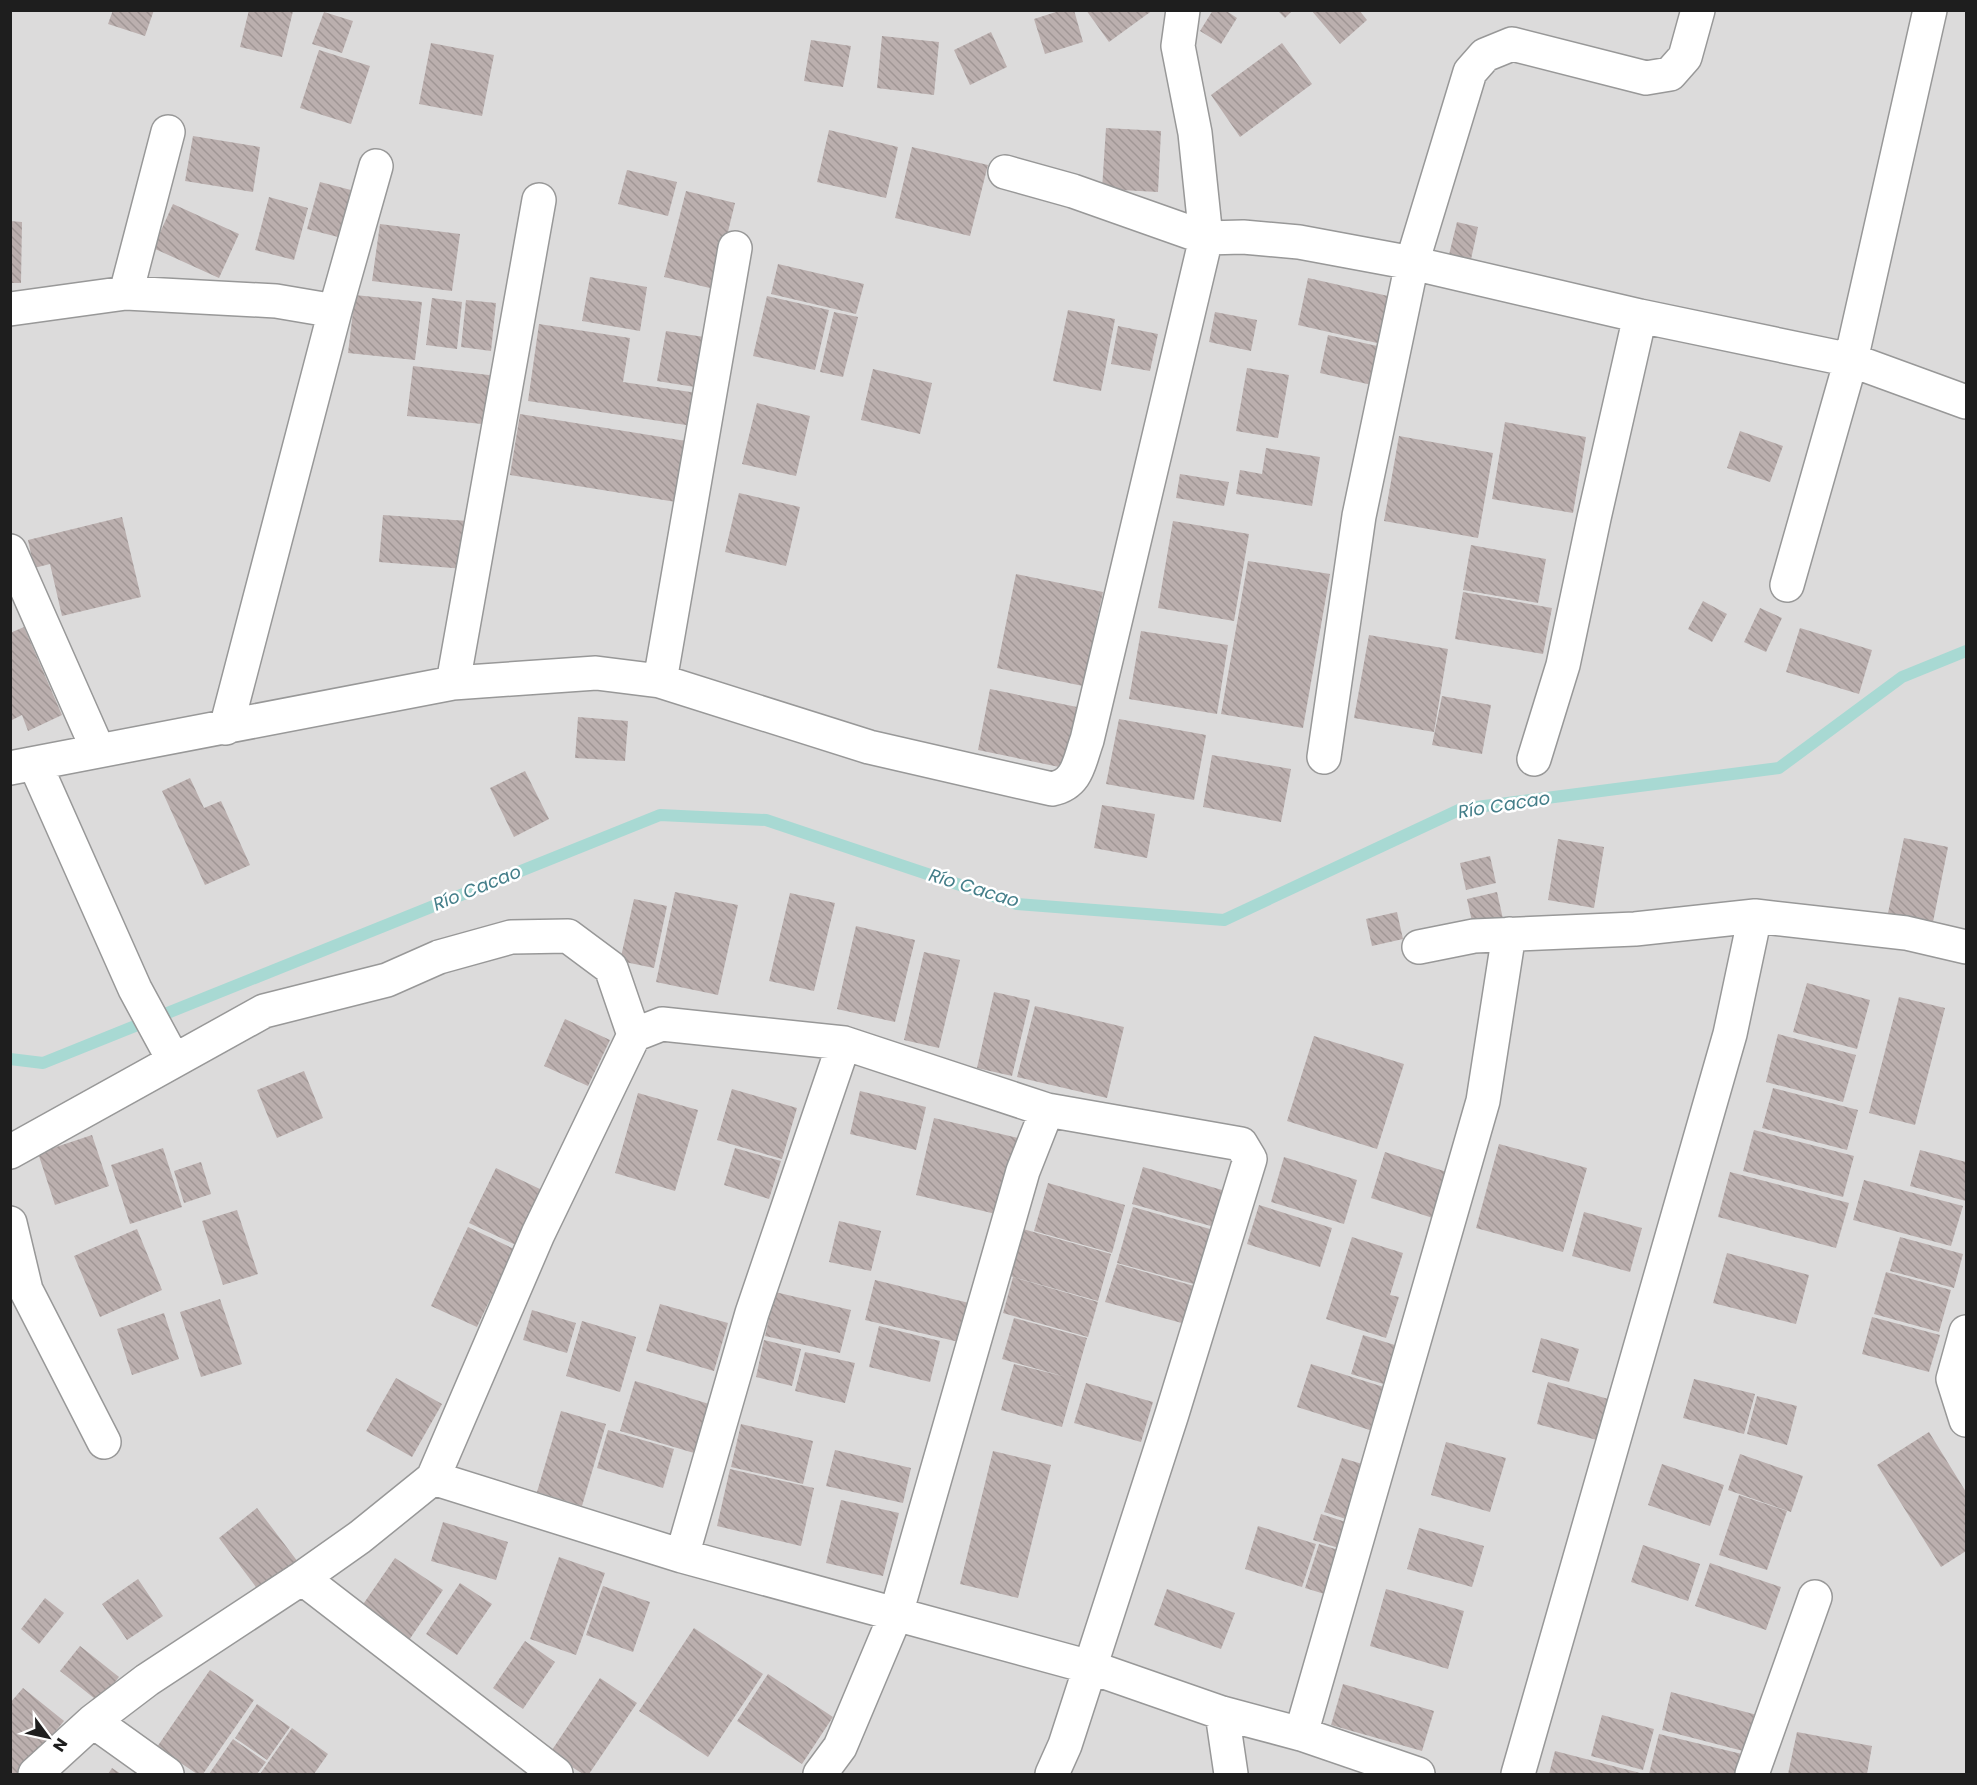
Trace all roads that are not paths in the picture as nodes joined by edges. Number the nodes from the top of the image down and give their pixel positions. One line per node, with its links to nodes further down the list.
1 (1183, 10): 8 (street)
2 (1698, 10): 10 (street)
3 (1930, 10): 15 (street)
4 (168, 132): 11 (street)
5 (376, 166): 13 (street)
6 (1005, 172): 8 (street)
7 (539, 200): 20 (street)
8 (1206, 238): 10 (street); 19 (street)
9 (735, 248): 19 (street)
10 (1412, 263): 14 (street); 23 (street)
11 (126, 293): 12 (street); 13 (street)
12 (10, 309)
13 (335, 311): 21 (street)
14 (1640, 316): 15 (street); 24 (street)
15 (1851, 360): 16 (street); 18 (street)
16 (1966, 402)
17 (10, 551): 22 (street)
18 (1787, 585)
19 (660, 681): 20 (street)
20 (453, 682): 21 (street)
21 (226, 728): 22 (street)
22 (98, 750): 25 (street)
23 (1324, 757)
24 (1534, 759)
25 (23, 766): 32 (street)
26 (1755, 916): 27 (street); 29 (street); 55 (street)
27 (1509, 934): 28 (street); 47 (street)
28 (1419, 947)
29 (1966, 947)
30 (634, 1035): 31 (street); 32 (street); 39 (street)
31 (844, 1043): 33 (street); 40 (street)
32 (169, 1051): 34 (street)
33 (1047, 1110): 43 (street); 44 (street)
34 (10, 1152)
35 (10, 1223): 38 (street)
36 (1966, 1332): 37 (street)
37 (1966, 1420)
38 (104, 1442)
39 (433, 1478): 40 (street); 41 (street)
40 (682, 1556): 43 (street)
41 (302, 1578): 46 (street); 50 (street)
42 (1815, 1597): 56 (street)
43 (896, 1614): 44 (street); 51 (street)
44 (1090, 1667): 45 (street); 52 (street)
45 (1222, 1713): 47 (street); 53 (street)
46 (93, 1721): 48 (street); 49 (street)
47 (1301, 1734): 54 (street)
48 (35, 1774)
49 (167, 1774)
50 (556, 1774)
51 (820, 1774)
52 (1052, 1774)
53 (1231, 1774)
54 (1418, 1774)
55 (1518, 1774)
56 (1752, 1774)

